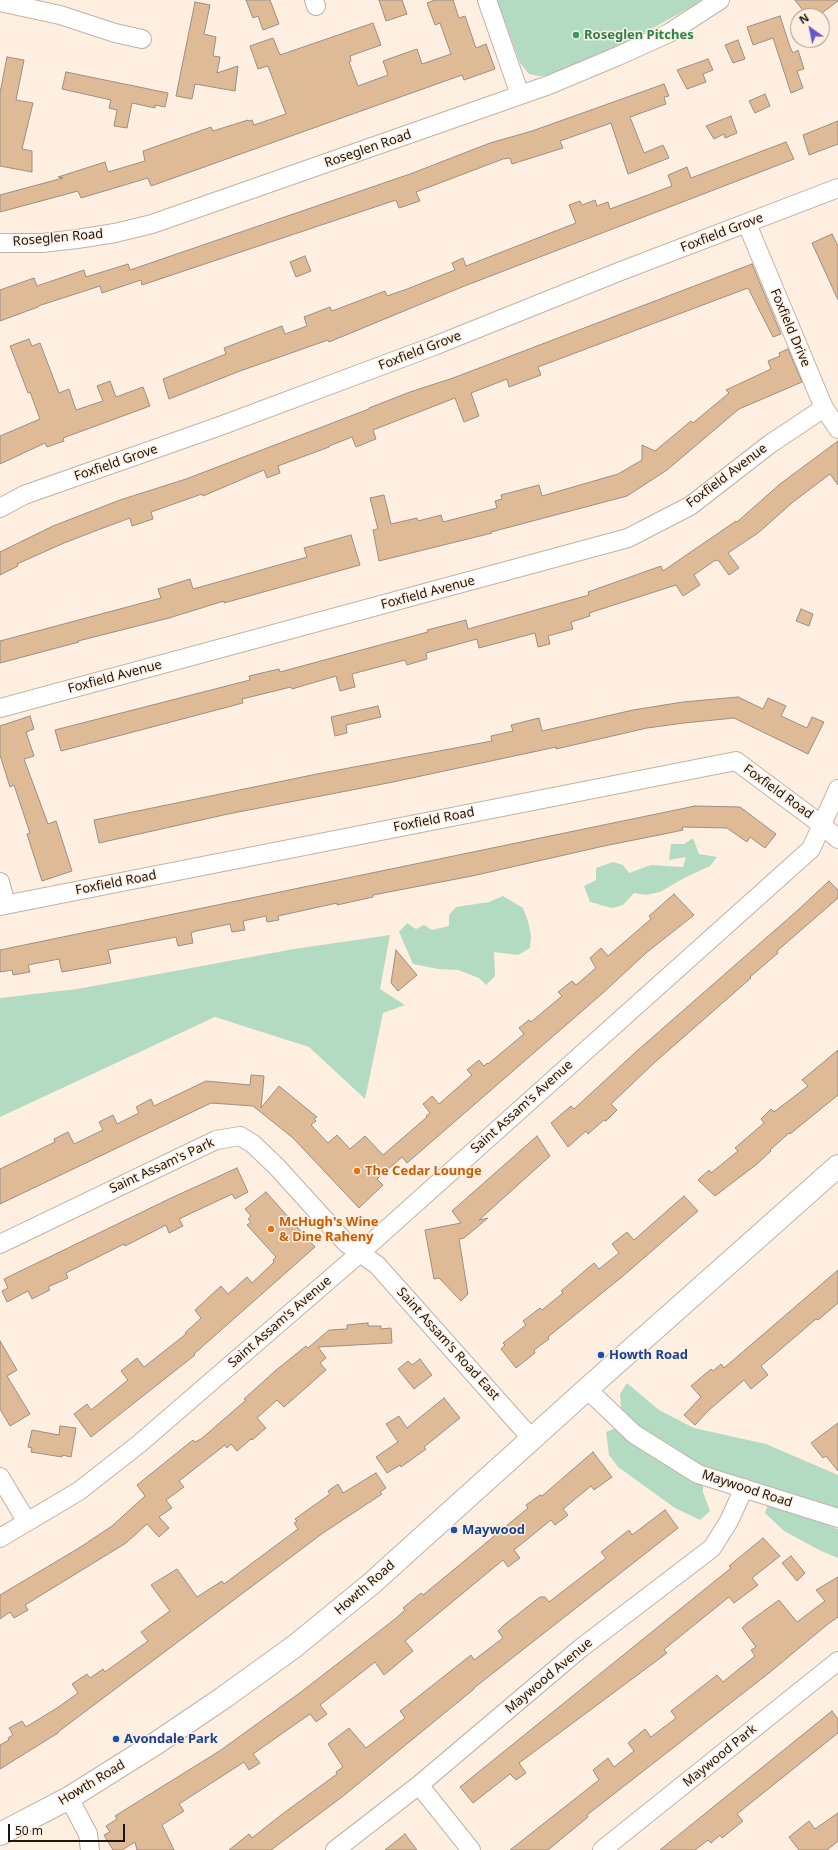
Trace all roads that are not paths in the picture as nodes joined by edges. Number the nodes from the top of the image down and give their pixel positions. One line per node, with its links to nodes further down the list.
1 (487, 0): 5 (street)
2 (720, 0): 5 (street, Roseglen Road)
3 (0, 2): 4 (street)
4 (142, 39)
5 (520, 95): 8 (street, Roseglen Road)
6 (838, 188): 7 (street, Foxfield Grove)
7 (747, 224): 9 (street, Foxfield Drive); 11 (street, Foxfield Grove)
8 (0, 242)
9 (824, 408): 10 (street, Foxfield Drive); 12 (street, Foxfield Avenue)
10 (838, 429)
11 (0, 508)
12 (0, 708)
13 (838, 789): 14 (street, Saint Assam's Avenue)
14 (822, 825): 15 (street, Foxfield Road); 17 (street, Foxfield Road); 20 (street, Saint Assam's Avenue)
15 (838, 839)
16 (0, 882): 17 (street)
17 (3, 905)
18 (838, 1166): 21 (main road, Howth Road)
19 (0, 1244): 20 (street, Saint Assam's Park)
20 (360, 1253): 22 (street, Saint Assam's Road East); 26 (street, Saint Assam's Avenue)
21 (586, 1388): 22 (main road, Howth Road); 24 (street, Maywood Road)
22 (532, 1439): 30 (main road, Howth Road)
23 (0, 1477): 26 (street)
24 (744, 1488): 25 (street, Maywood Road); 29 (street, Maywood Avenue)
25 (838, 1518)
26 (27, 1522): 27 (street, Saint Assam's Avenue)
27 (0, 1538)
28 (838, 1661): 35 (street, Maywood Park)
29 (419, 1785): 33 (street, Maywood Avenue); 34 (street)
30 (69, 1798): 31 (main road, Howth Road); 32 (street)
31 (0, 1834)
32 (90, 1850)
33 (335, 1850)
34 (471, 1850)
35 (602, 1850)

